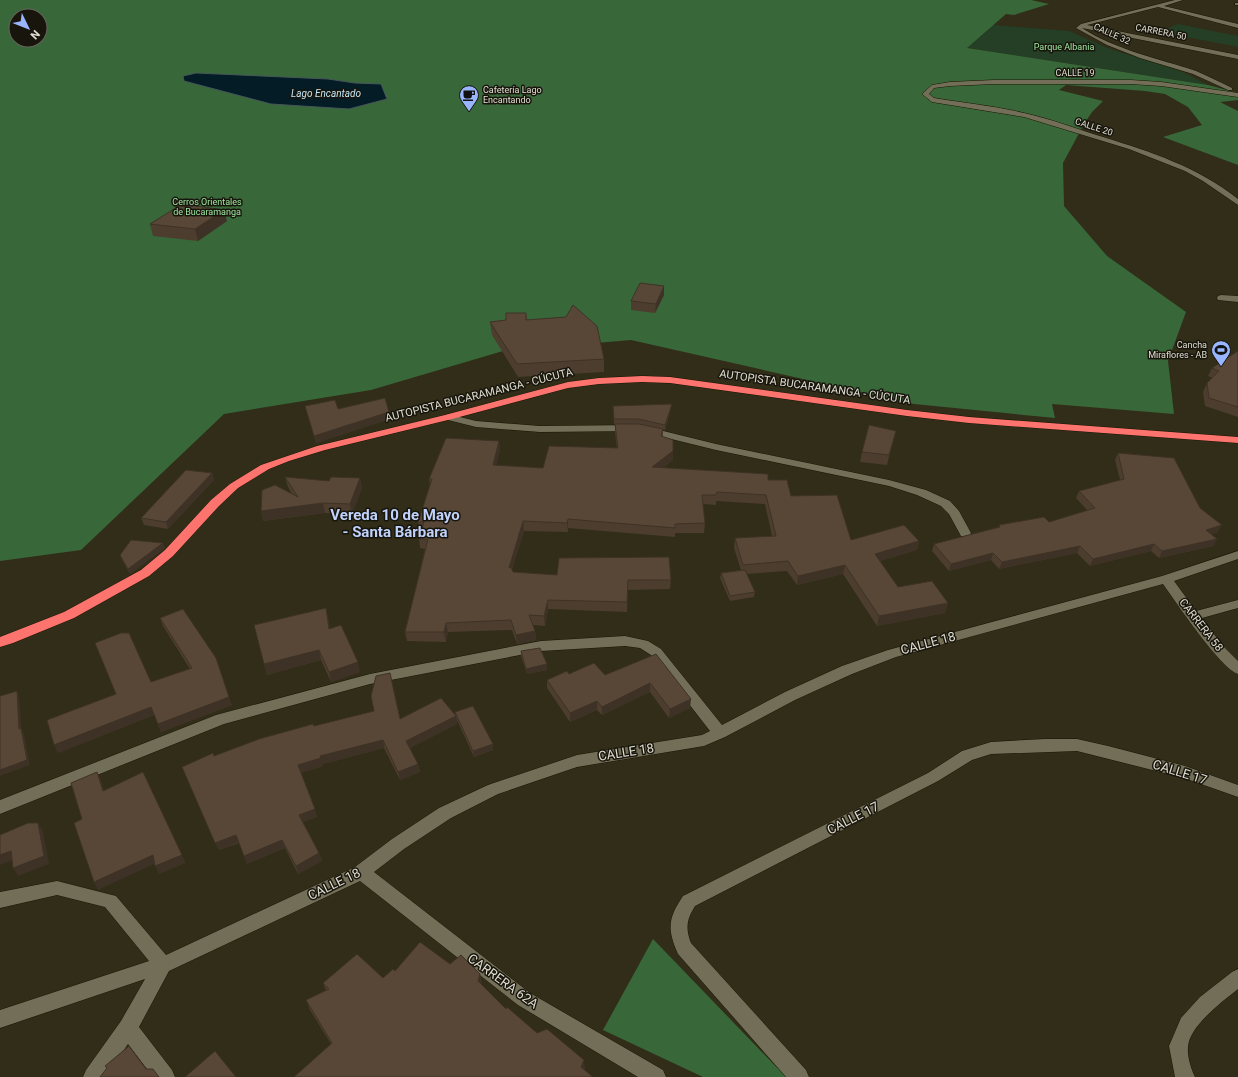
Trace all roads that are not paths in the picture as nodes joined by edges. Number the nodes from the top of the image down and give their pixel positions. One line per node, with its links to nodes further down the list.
1 (1181, 0): 2 (street, CALLE 32)
2 (1158, 6): 3 (street, CALLE 32); 4 (street)
3 (1080, 26): 5 (street, CARRERA 50); 6 (street, CALLE 32)
4 (1238, 26)
5 (1238, 57)
6 (1238, 91)
7 (1238, 95): 8 (street, CALLE 19)
8 (932, 100): 9 (street, CALLE 20)
9 (1238, 203)
10 (1221, 298): 11 (street)
11 (1238, 299)
12 (448, 417): 13 (highway, AUTOPISTA BUCARAMANGA - CÚCUTA); 14 (street); 19 (highway, AUTOPISTA BUCARAMANGA - CÚCUTA)
13 (1238, 440)
14 (965, 533)
15 (1238, 555): 16 (street, CALLE 18)
16 (1166, 579): 18 (street, CARRERA 58); 21 (street, CALLE 18)
17 (1238, 604): 18 (street)
18 (1194, 616): 20 (street, CARRERA 58)
19 (0, 642)
20 (1238, 669)
21 (720, 733): 23 (street); 24 (street, CALLE 18)
22 (1238, 791): 33 (street, CALLE 17)
23 (0, 807)
24 (361, 872): 26 (street, CALLE 18); 32 (street, CARRERA 62A)
25 (0, 900): 26 (street)
26 (163, 965): 28 (street, CALLE 18); 29 (street)
27 (1238, 978): 34 (street)
28 (0, 1020)
29 (128, 1028): 30 (street); 31 (street)
30 (93, 1077)
31 (165, 1077)
32 (656, 1077)
33 (799, 1077)
34 (1185, 1077)

